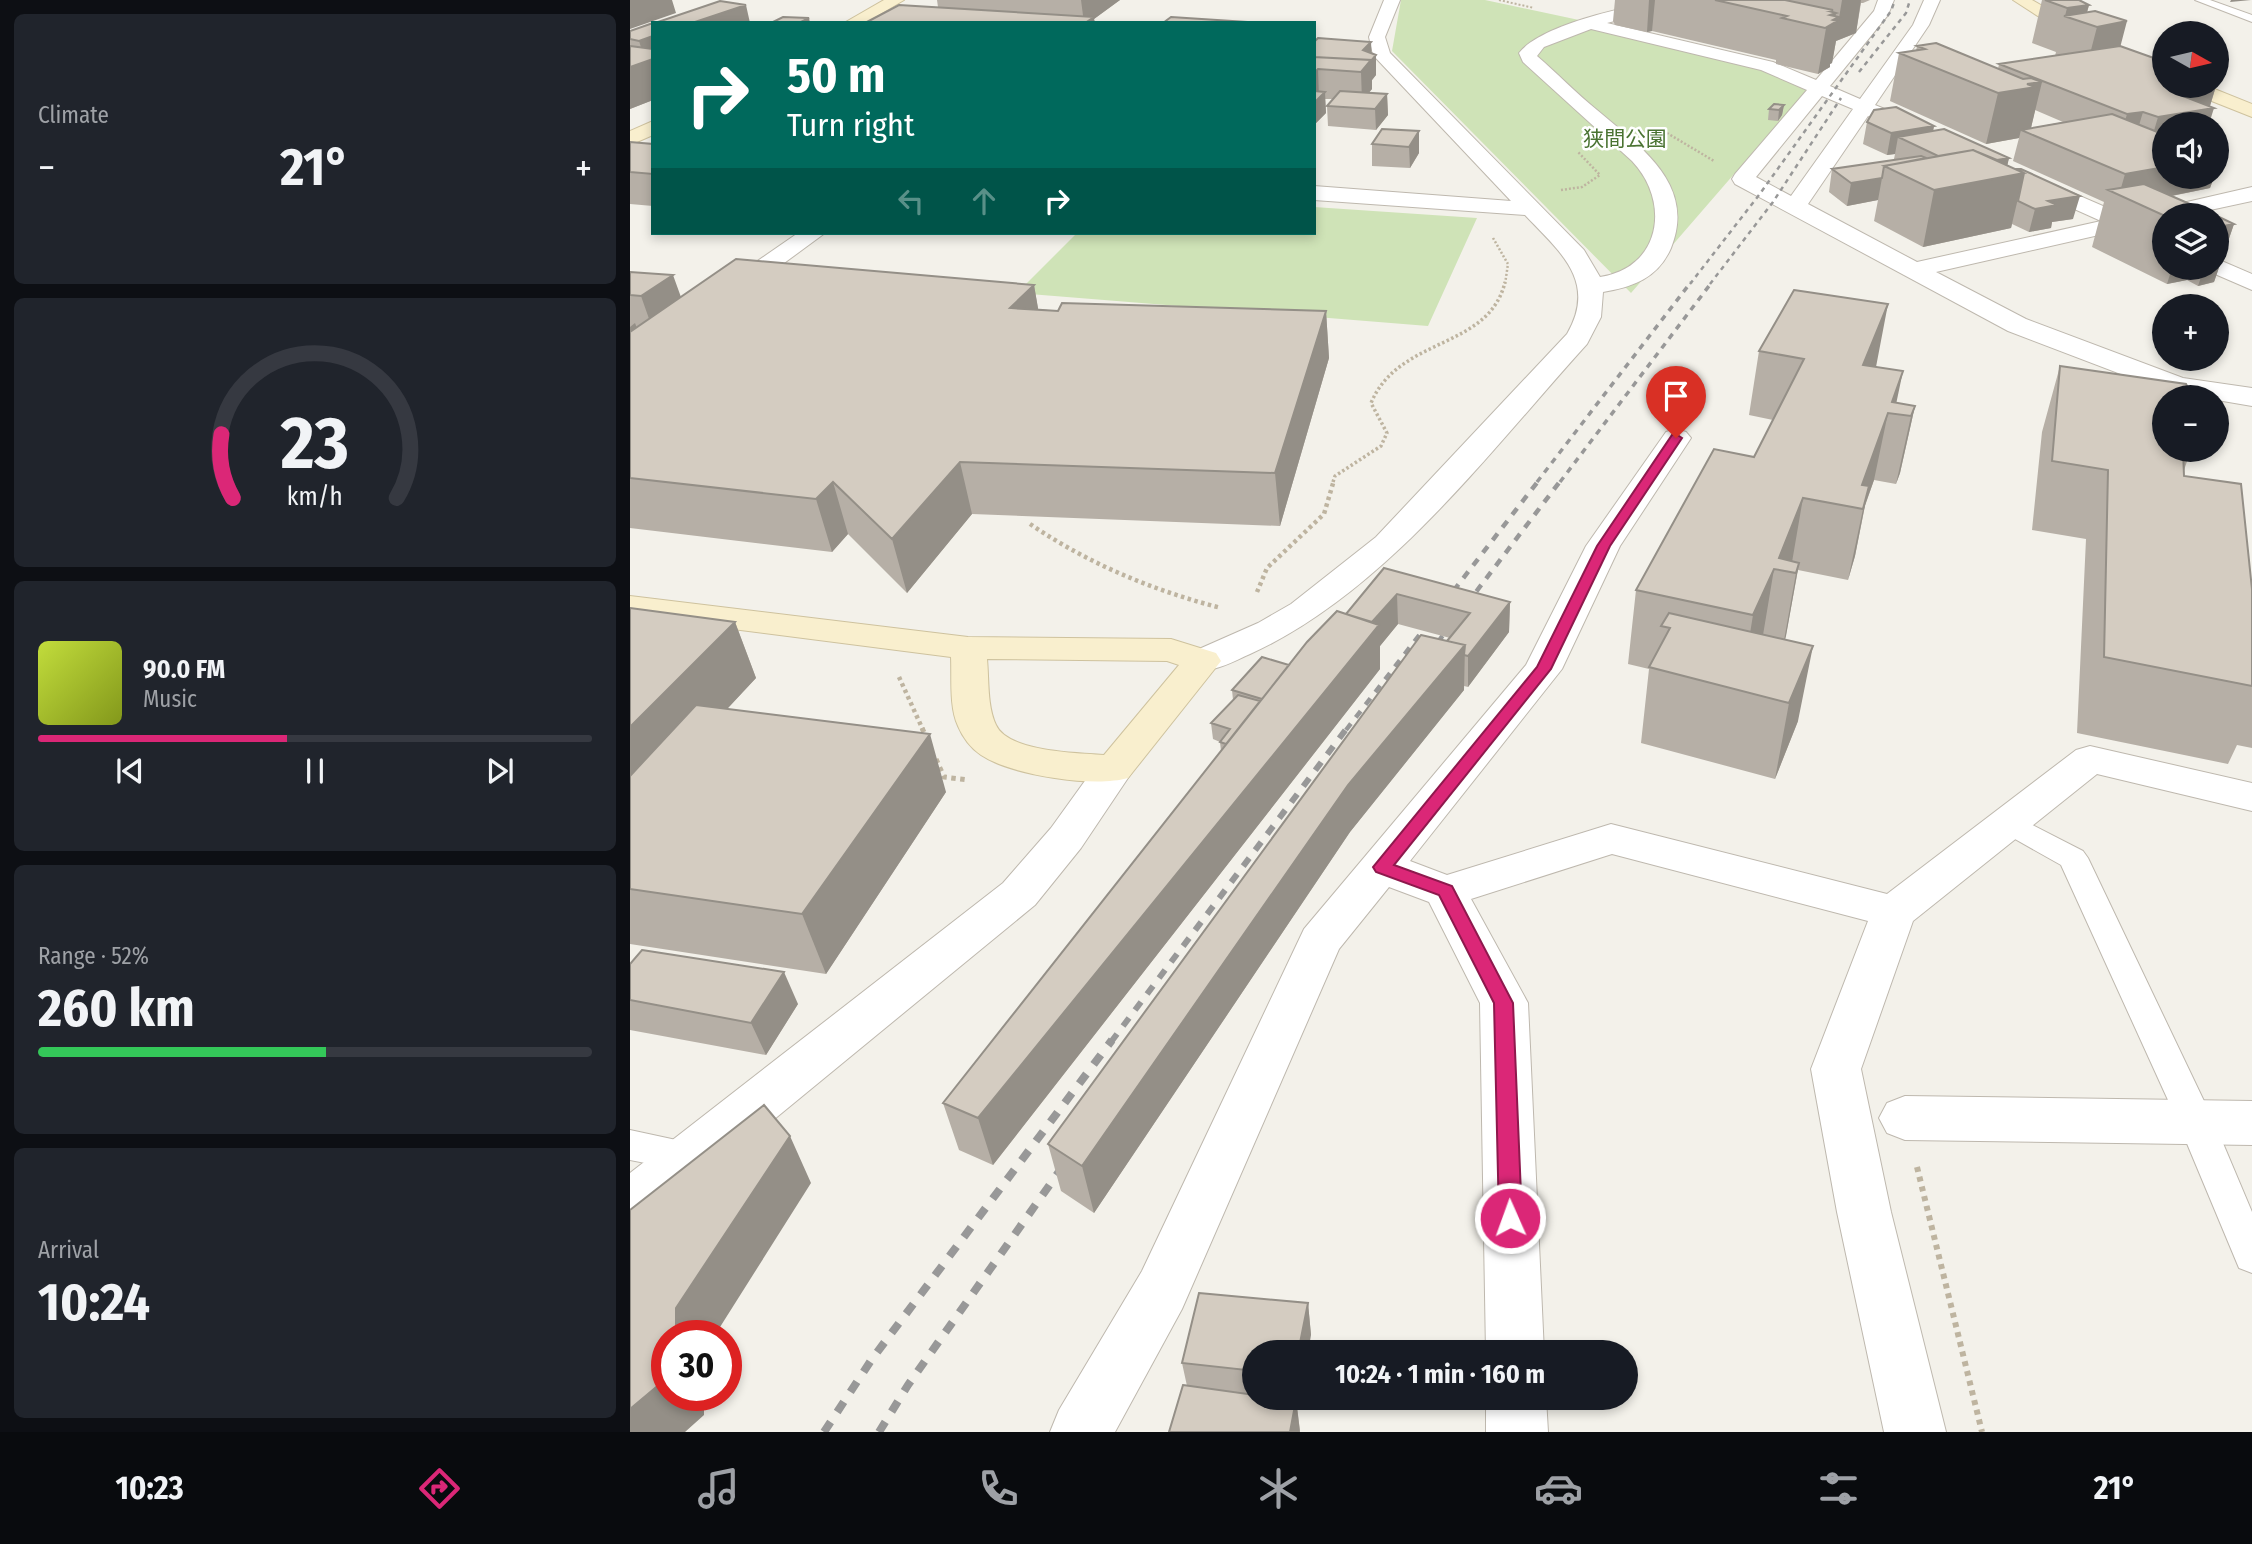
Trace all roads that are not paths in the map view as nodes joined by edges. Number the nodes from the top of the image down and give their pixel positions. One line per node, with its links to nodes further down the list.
1 (895, 0): 10 (street)
2 (1392, 0): 28 (street)
3 (1676, 0): 12 (street)
4 (1886, 0): 14 (street)
5 (1932, 0): 16 (street)
6 (2021, 0): 13 (street)
7 (2200, 0): 9 (lane)
8 (914, 6): 11 (street)
9 (2252, 19)
10 (856, 21)
11 (886, 21)
12 (1590, 24): 14 (street); 35 (street)
13 (2152, 69)
14 (1821, 88): 16 (street); 27 (street)
15 (2220, 98): 17 (street)
16 (1864, 105): 20 (street); 27 (street)
17 (2252, 111)
18 (651, 128): 19 (street)
19 (630, 141): 21 (street)
20 (1942, 141)
21 (651, 146)
22 (651, 147): 23 (street)
23 (630, 159)
24 (2015, 174): 29 (street)
25 (1316, 193): 28 (street)
26 (2252, 194): 29 (street)
27 (1796, 205): 32 (street)
28 (1532, 209): 35 (street)
29 (2125, 224): 31 (street); 32 (street)
30 (810, 235): 36 (street)
31 (2152, 236)
32 (1914, 270): 37 (street)
33 (2229, 271): 34 (street)
34 (2252, 282)
35 (1591, 286): 41 (street)
36 (710, 305)
37 (2252, 397)
38 (1676, 438): 45 (street)
39 (630, 606): 40 (street)
40 (968, 648): 41 (street); 42 (street)
41 (1203, 661): 42 (street)
42 (1114, 769): 52 (street)
43 (2252, 797): 44 (street)
44 (2009, 823): 47 (street); 49 (lane)
45 (1382, 867): 46 (street); 57 (street)
46 (1445, 891): 47 (street); 55 (street)
47 (1895, 912): 59 (street)
48 (1905, 1118): 49 (street)
49 (2196, 1122): 50 (street); 54 (lane)
50 (2252, 1123)
51 (630, 1145): 52 (lane)
52 (691, 1157): 53 (street)
53 (630, 1205)
54 (2252, 1256)
55 (1515, 1340)
56 (1516, 1410): 58 (street)
57 (1081, 1432)
58 (1517, 1432)
59 (1915, 1432)

